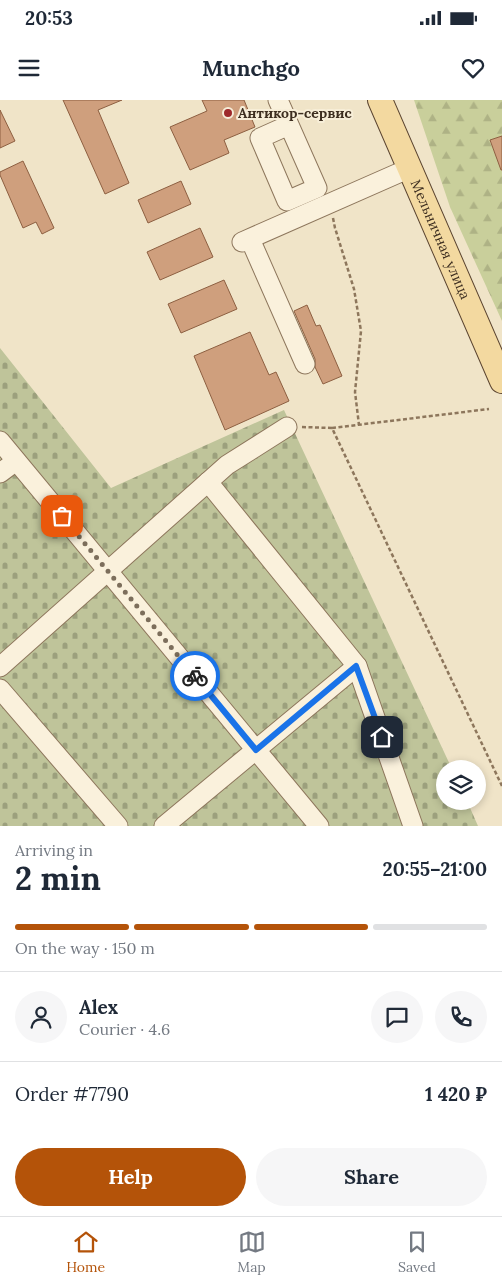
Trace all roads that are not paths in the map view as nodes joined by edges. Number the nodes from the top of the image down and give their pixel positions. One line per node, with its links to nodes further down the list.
1 (278, 100): 3 (lane)
2 (380, 100): 4 (main road, Мельничная улица)
3 (289, 125)
4 (410, 168): 5 (lane); 6 (main road, Мельничная улица)
5 (305, 364)
6 (502, 381)
7 (287, 427): 11 (lane)
8 (0, 441): 9 (lane)
9 (16, 461): 10 (lane); 12 (lane)
10 (0, 473)
11 (208, 482): 12 (lane); 13 (lane)
12 (108, 572): 14 (lane); 16 (lane)
13 (356, 666): 16 (lane); 20 (lane)
14 (0, 667)
15 (0, 689): 17 (lane)
16 (256, 750): 18 (lane); 19 (lane)
17 (118, 826)
18 (164, 826)
19 (319, 826)
20 (413, 826)

